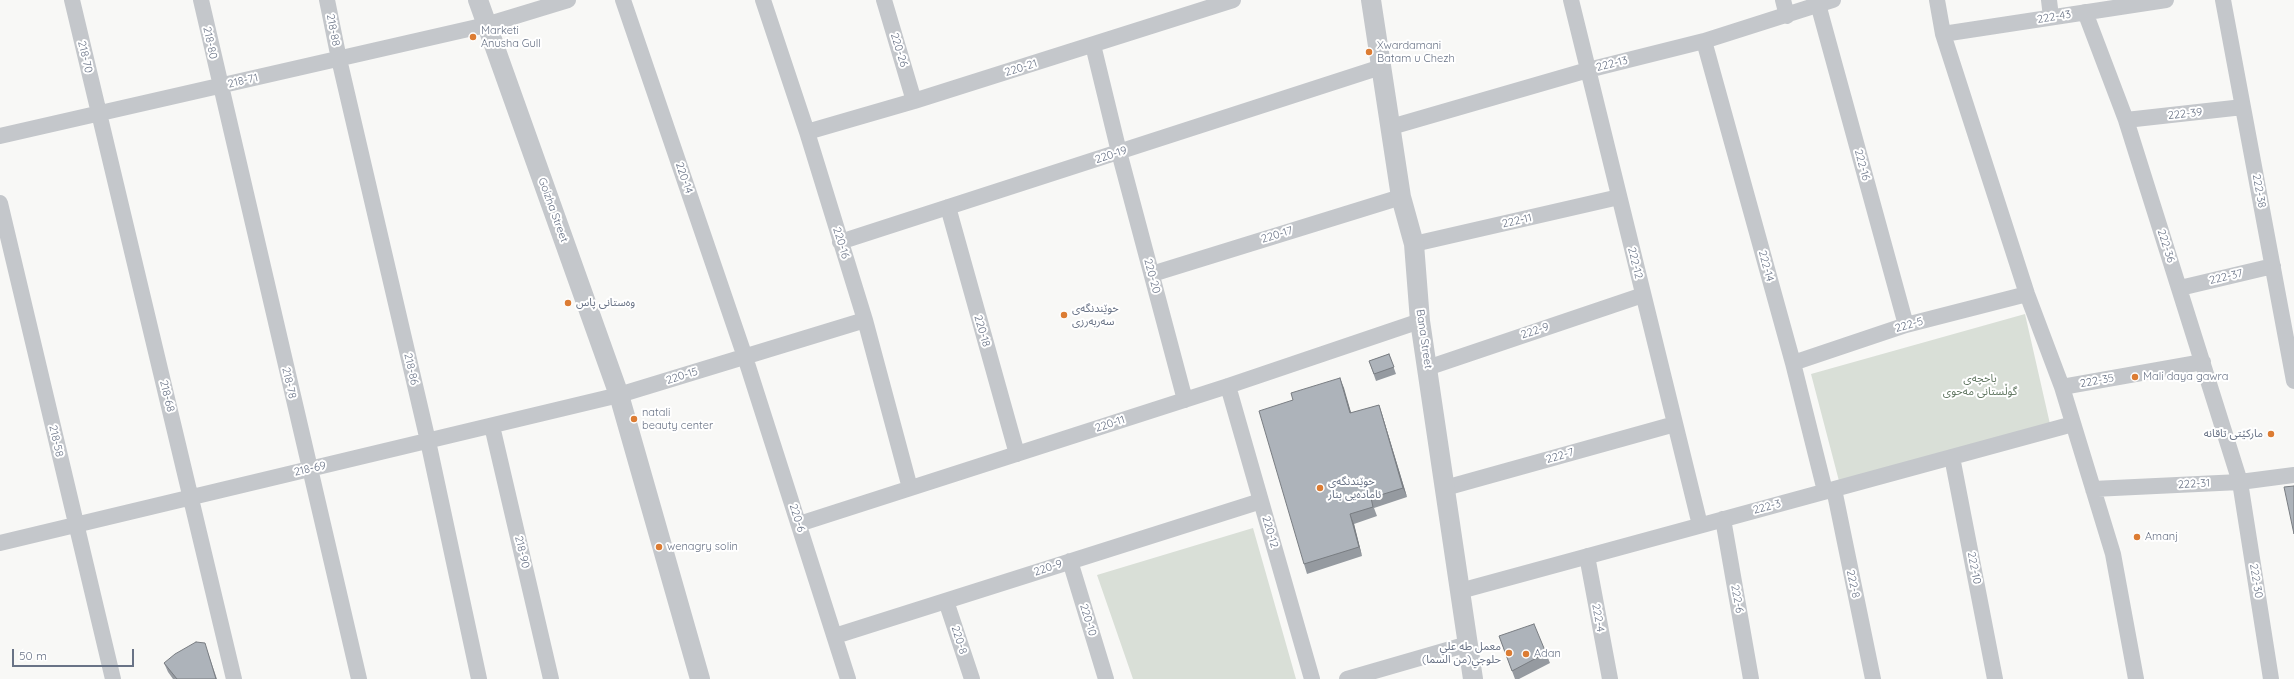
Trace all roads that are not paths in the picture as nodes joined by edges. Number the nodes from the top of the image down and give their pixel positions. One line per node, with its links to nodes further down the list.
1 (72, 0): 31 (street, 218-70)
2 (201, 0): 28 (street, 218-80)
3 (327, 0): 25 (street, 218-88)
4 (478, 0): 21 (street, Goizha Street)
5 (568, 0): 21 (street, 218-71)
6 (623, 0): 51 (street, 220-14)
7 (763, 0): 34 (street, 220-16)
8 (884, 0): 29 (street, 220-26)
9 (1233, 0): 24 (street, 220-21)
10 (1371, 0): 26 (street, Bana Street)
11 (1571, 0): 27 (street, 222-12)
12 (1783, 0): 19 (street)
13 (1937, 0): 22 (street)
14 (2049, 0): 20 (street)
15 (2166, 0): 18 (street, 222-43)
16 (2223, 0): 30 (street, 222-38)
17 (1826, 2): 19 (street, 222-13); 50 (street, 222-16)
18 (2085, 12): 20 (street, 222-43); 32 (street, 222-36)
19 (1787, 16): 23 (street, 222-13)
20 (2050, 17): 22 (street, 222-43)
21 (486, 25): 25 (street, 218-71); 58 (street, Goizha Street)
22 (1943, 34): 46 (street)
23 (1704, 41): 27 (street, 222-13); 53 (street, 222-14)
24 (1093, 45): 29 (street, 220-21); 36 (street, 220-20)
25 (338, 59): 28 (street, 218-71); 63 (street, 218-86)
26 (1381, 67): 33 (street, Bana Street); 36 (street, 220-19)
27 (1588, 70): 33 (street, 222-13); 38 (street, 222-12)
28 (220, 86): 31 (street, 218-71); 66 (street, 218-78)
29 (914, 101): 34 (street, 220-21)
30 (2243, 107): 32 (street, 222-39); 43 (street, 222-38)
31 (98, 114): 35 (street, 218-71); 73 (street, 218-68)
32 (2126, 120): 45 (street, 222-36)
33 (1391, 127): 37 (street, Bana Street)
34 (807, 132): 41 (street, 220-16)
35 (0, 136)
36 (1119, 152): 40 (street, 220-19); 44 (street, 220-20)
37 (1401, 196): 42 (street, Bana Street); 44 (street, 220-17)
38 (1619, 197): 42 (street, 222-11); 47 (street, 222-12)
39 (0, 203): 78 (street, 218-58)
40 (948, 207): 41 (street, 220-19); 64 (street, 220-18)
41 (840, 242): 48 (street, 220-16)
42 (1414, 244): 49 (street, Bana Street)
43 (2273, 266): 45 (street, 222-37); 55 (street, 222-38)
44 (1152, 274): 59 (street, 220-20)
45 (2180, 288): 52 (street, 222-36)
46 (2027, 294): 50 (street, 222-5); 57 (street)
47 (1643, 295): 54 (street, 222-9); 60 (street, 222-12)
48 (864, 320): 51 (street, 220-15); 69 (street, 220-16)
49 (1420, 321): 54 (street, Bana Street); 56 (street, 220-11)
50 (1906, 325): 53 (street, 222-5)
51 (745, 357): 58 (street, 220-15); 76 (street, 220-6)
52 (2204, 362): 57 (street, 222-35); 68 (street, 222-36)
53 (1793, 364): 72 (street, 222-14)
54 (1427, 368): 70 (street, Bana Street)
55 (2294, 381)
56 (1228, 386): 59 (street, 220-11); 74 (street, 220-12)
57 (2062, 387): 61 (street)
58 (619, 395): 62 (street, 218-69); 91 (street, Goizha Street)
59 (1185, 400): 64 (street, 220-11)
60 (1675, 424): 70 (street, 222-7); 77 (street, 222-12)
61 (2073, 424): 65 (street, 222-3); 71 (street)
62 (492, 426): 63 (street, 218-69); 90 (street, 218-90)
63 (428, 441): 66 (street, 218-69); 89 (street, 218-86)
64 (1017, 454): 69 (street, 220-11)
65 (1952, 457): 72 (street, 222-3); 101 (street, 222-10)
66 (309, 469): 73 (street, 218-69); 88 (street, 218-78)
67 (2294, 475): 68 (street, 222-31)
68 (2240, 482): 71 (street, 222-31); 103 (street, 222-30)
69 (910, 488): 76 (street, 220-11)
70 (1445, 488): 82 (street, Bana Street)
71 (2093, 489): 102 (street)
72 (1829, 490): 75 (street, 222-3); 100 (street, 222-8)
73 (192, 497): 78 (street, 218-69); 87 (street, 218-68)
74 (1261, 501): 81 (street, 220-9); 95 (street, 220-12)
75 (1723, 519): 77 (street, 222-3); 99 (street, 222-6)
76 (799, 524): 84 (street, 220-6)
77 (1700, 525): 80 (street, 222-3)
78 (76, 526): 79 (street, 218-69); 86 (street, 218-58)
79 (0, 543)
80 (1587, 556): 82 (street, 222-3); 98 (street, 222-4)
81 (1070, 561): 83 (street, 220-9); 94 (street, 220-10)
82 (1460, 591): 85 (street, Bana Street)
83 (946, 601): 84 (street, 220-9); 93 (street, 220-8)
84 (835, 636): 92 (street, 220-6)
85 (1468, 644): 96 (street); 97 (street, Bana Street)
86 (113, 679)
87 (234, 679)
88 (359, 679)
89 (480, 679)
90 (552, 679)
91 (700, 679)
92 (848, 679)
93 (972, 679)
94 (1106, 679)
95 (1312, 679)
96 (1347, 679)
97 (1473, 679)
98 (1610, 679)
99 (1751, 679)
100 (1873, 679)
101 (1995, 679)
102 (2136, 679)
103 (2271, 679)

